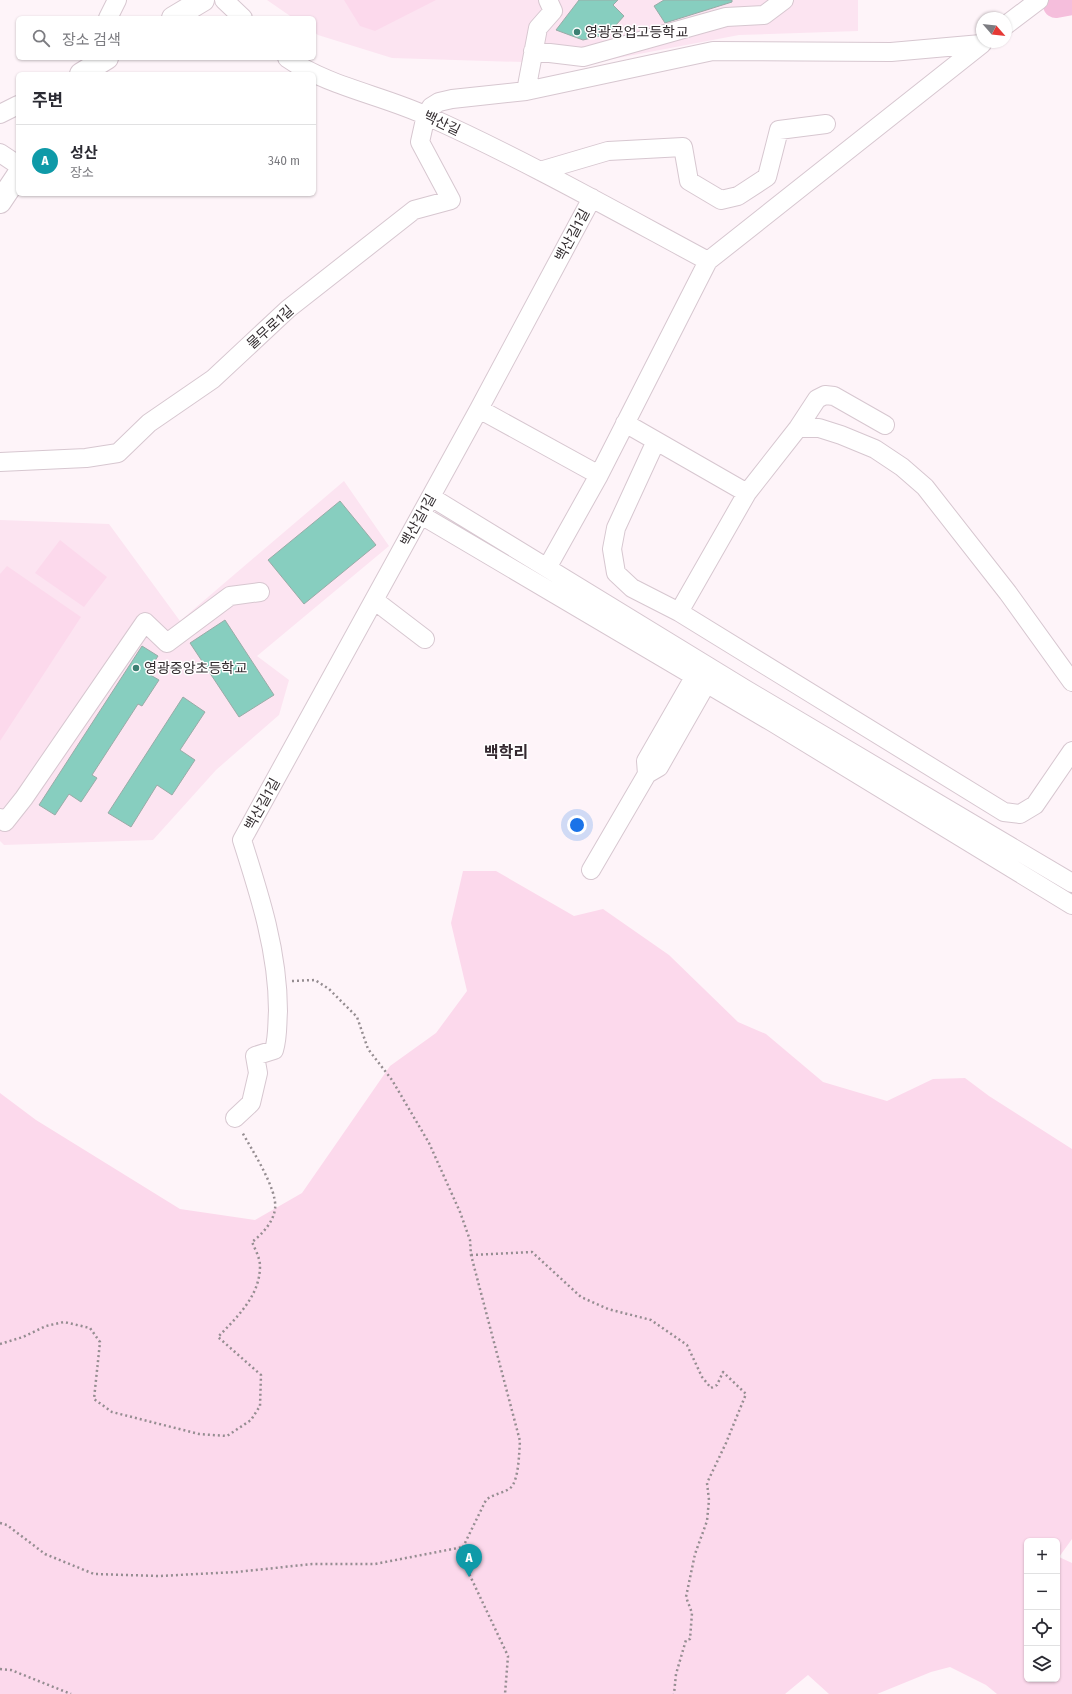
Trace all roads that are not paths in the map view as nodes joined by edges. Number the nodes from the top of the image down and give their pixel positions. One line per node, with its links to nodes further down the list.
1 (118, 0): 7 (street)
2 (203, 0): 8 (main road)
3 (224, 0): 9 (street)
4 (548, 0): 13 (street)
5 (784, 0): 13 (street)
6 (1039, 0): 10 (street)
7 (109, 16)
8 (176, 16)
9 (241, 16)
10 (1012, 20)
11 (976, 44): 21 (street)
12 (977, 48): 32 (street)
13 (533, 51): 21 (street)
14 (85, 60): 17 (street)
15 (104, 60): 18 (main road)
16 (291, 60): 19 (street, 백산길)
17 (78, 72)
18 (84, 72)
19 (314, 72)
20 (316, 73): 24 (street, 백산길)
21 (526, 91): 24 (street)
22 (16, 106): 23 (street)
23 (0, 114)
24 (426, 115): 28 (street, 백산길); 38 (street, 물무로1길)
25 (826, 124): 28 (street)
26 (0, 153): 27 (street)
27 (16, 164)
28 (540, 171): 30 (street, 백산길)
29 (16, 178): 31 (main road)
30 (592, 198): 32 (street, 백산길); 33 (street, 백산길1길)
31 (0, 202)
32 (708, 261): 34 (street)
33 (479, 409): 39 (street); 41 (street, 백산길1길)
34 (625, 423): 37 (street); 39 (street)
35 (885, 425): 36 (street)
36 (798, 428): 40 (street); 49 (street)
37 (656, 441): 40 (street); 46 (street)
38 (0, 462)
39 (599, 475): 43 (street)
40 (746, 493): 46 (street)
41 (431, 497): 42 (street, 백산길1길); 43 (street)
42 (421, 515): 45 (street, 백산길1길); 48 (street)
43 (548, 568): 48 (street)
44 (260, 592): 52 (street)
45 (374, 600): 47 (street); 56 (street, 백산길1길)
46 (679, 612): 50 (street)
47 (425, 639)
48 (700, 670): 51 (street); 51 (street); 54 (street); 55 (street)
49 (1072, 682)
50 (1072, 751)
51 (647, 774): 53 (street)
52 (0, 818)
53 (591, 870)
54 (1072, 883)
55 (1072, 905)
56 (235, 1118)

